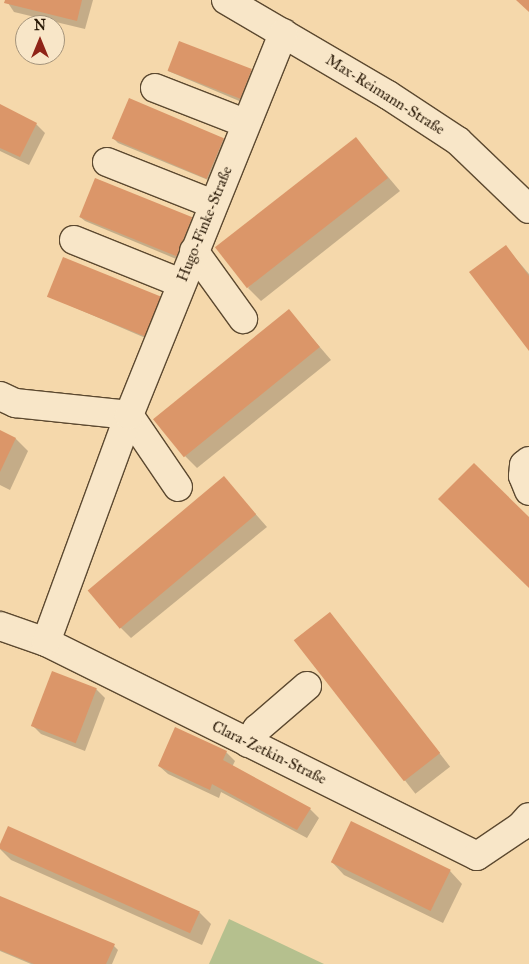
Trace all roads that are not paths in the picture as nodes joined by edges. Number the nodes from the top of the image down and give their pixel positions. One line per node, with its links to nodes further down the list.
1 (226, 0): 2 (street, Max-Reimann-Straße)
2 (283, 32): 4 (street, Hugo-Finke-Straße); 7 (street, Max-Reimann-Straße)
3 (154, 88): 4 (street)
4 (245, 123): 6 (street, Hugo-Finke-Straße)
5 (108, 162): 6 (street)
6 (213, 204): 9 (street, Hugo-Finke-Straße)
7 (529, 209)
8 (74, 240): 10 (street)
9 (194, 251): 10 (street, Hugo-Finke-Straße); 11 (street)
10 (181, 283): 13 (street, Hugo-Finke-Straße)
11 (243, 319)
12 (0, 396): 13 (street)
13 (129, 416): 15 (street); 18 (street, Hugo-Finke-Straße)
14 (529, 461): 16 (street)
15 (178, 487)
16 (529, 491)
17 (0, 626): 18 (street, Clara-Zetkin-Straße)
18 (46, 642): 20 (street, Clara-Zetkin-Straße)
19 (307, 686): 20 (street)
20 (248, 742): 21 (street, Clara-Zetkin-Straße)
21 (529, 817)

